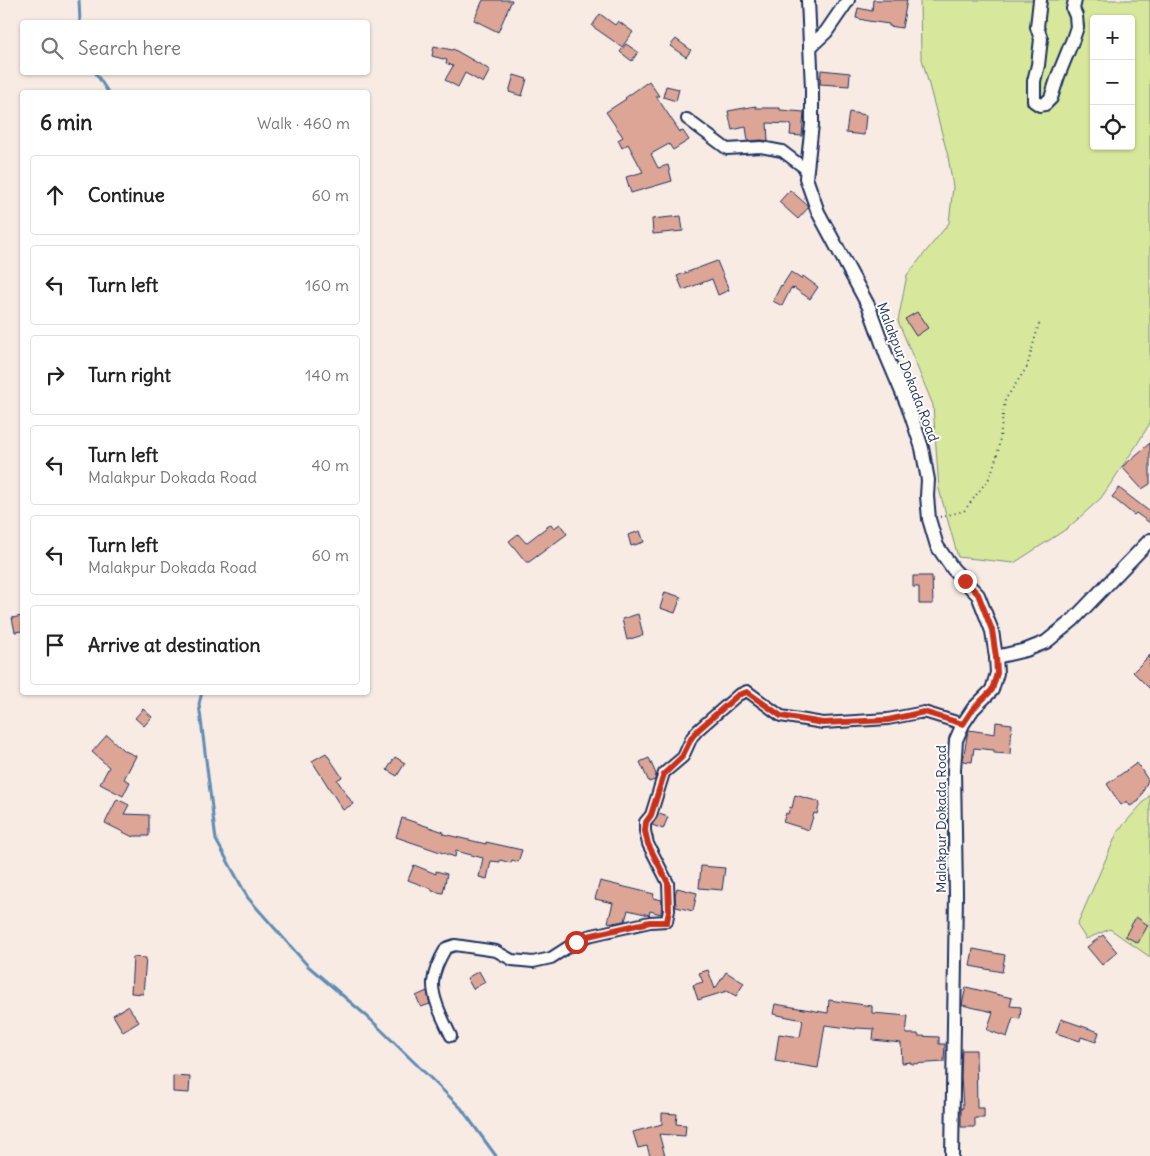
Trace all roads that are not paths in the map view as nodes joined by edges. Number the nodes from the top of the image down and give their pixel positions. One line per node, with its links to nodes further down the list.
1 (808, 0): 5 (street, Malakpur Dokada Road)
2 (848, 0): 5 (street)
3 (1040, 0): 4 (street)
4 (1075, 0)
5 (810, 47): 7 (street, Malakpur Dokada Road)
6 (687, 119): 7 (street)
7 (807, 170): 9 (street, Malakpur Dokada Road)
8 (1150, 540): 9 (street)
9 (996, 657): 10 (street, Malakpur Dokada Road)
10 (963, 724): 11 (street); 12 (street, Malakpur Dokada Road)
11 (451, 1036)
12 (952, 1156)

